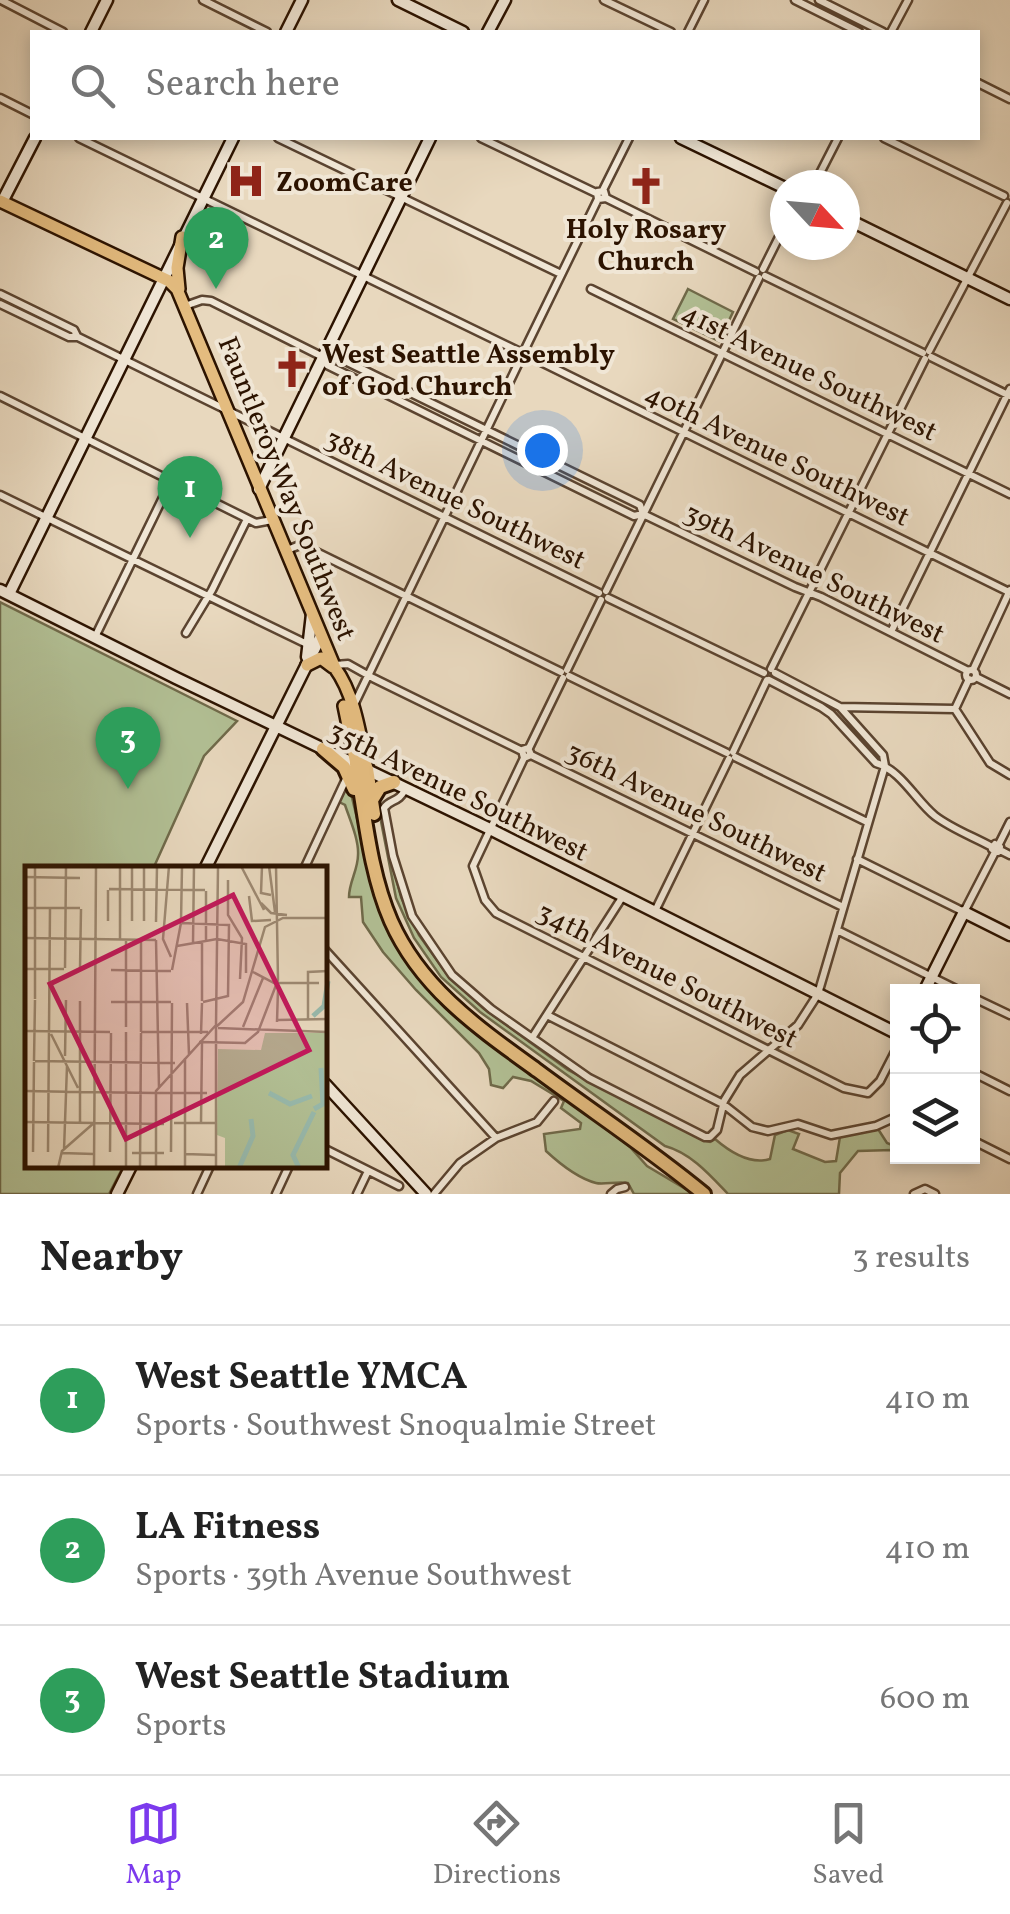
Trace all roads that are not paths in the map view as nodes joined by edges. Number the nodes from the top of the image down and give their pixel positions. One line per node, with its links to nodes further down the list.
1 (1, 0): 12 (street)
2 (108, 0): 13 (street)
3 (204, 0): 14 (street)
4 (302, 0): 15 (street)
5 (398, 0): 16 (street)
6 (505, 0): 17 (street)
7 (604, 0): 18 (street)
8 (704, 0): 19 (street)
9 (795, 0): 20 (street)
10 (819, 0): 21 (street)
11 (908, 0): 22 (street)
12 (60, 30)
13 (93, 30)
14 (263, 30)
15 (287, 30)
16 (459, 30)
17 (489, 30)
18 (667, 30)
19 (689, 30)
20 (855, 30)
21 (884, 30)
22 (889, 30)
23 (980, 84): 25 (street)
24 (0, 98): 26 (street)
25 (1010, 99)
26 (30, 113)
27 (34, 140): 43 (street)
28 (83, 140): 41 (street, 40th Avenue Southwest)
29 (232, 140): 41 (street)
30 (282, 140): 40 (street)
31 (429, 140): 40 (street)
32 (485, 140): 39 (street)
33 (628, 140): 39 (street)
34 (685, 140): 38 (street)
35 (837, 140): 37 (street)
36 (888, 140): 42 (street)
37 (822, 170)
38 (770, 181)
39 (601, 195): 47 (street); 48 (street)
40 (402, 197): 47 (street); 49 (street)
41 (202, 199): 45 (street); 49 (street, 40th Avenue Southwest)
42 (1008, 199): 50 (street)
43 (0, 202): 51 (main road, Fauntleroy Way Southwest)
44 (860, 225): 50 (street)
45 (182, 238): 51 (street); 55 (main road)
46 (770, 256): 48 (street)
47 (562, 274): 58 (street)
48 (761, 274): 59 (street); 60 (street)
49 (363, 276): 58 (street, 40th Avenue Southwest); 61 (street)
50 (967, 278): 54 (street); 60 (street)
51 (163, 279): 55 (main road, Fauntleroy Way Southwest); 62 (street)
52 (591, 289): 59 (street, 41st Avenue Southwest)
53 (0, 294): 57 (street, 38th Avenue Southwest)
54 (1010, 299)
55 (183, 300): 61 (street, 39th Avenue Southwest); 65 (main road, Fauntleroy Way Southwest)
56 (0, 304): 57 (street, 38th Avenue Southwest)
57 (78, 337): 62 (street, 38th Avenue Southwest)
58 (523, 353): 66 (street); 67 (street, 40th Avenue Southwest)
59 (722, 354): 67 (street); 68 (street, 41st Avenue Southwest)
60 (927, 355): 63 (street); 68 (street)
61 (323, 357): 66 (street, 39th Avenue Southwest); 69 (street); 71 (street, 39th Avenue Southwest)
62 (123, 360): 65 (street, 38th Avenue Southwest); 70 (street)
63 (1009, 393): 72 (street)
64 (0, 396): 70 (street)
65 (230, 412): 69 (street, 38th Avenue Southwest); 74 (main road, Fauntleroy Way Southwest)
66 (486, 430): 71 (street); 77 (street, 39th Avenue Southwest)
67 (683, 432): 77 (street); 78 (street, 40th Avenue Southwest)
68 (888, 435): 72 (street, 41st Avenue Southwest); 78 (street)
69 (283, 438): 74 (street); 80 (street, 38th Avenue Southwest)
70 (84, 439): 73 (street); 79 (street)
71 (481, 441): 77 (street, 39th Avenue Southwest); 80 (street)
72 (968, 474): 76 (street, 41st Avenue Southwest); 84 (street)
73 (171, 482): 81 (street); 85 (street)
74 (260, 489): 82 (main road, Fauntleroy Way Southwest)
75 (0, 494): 79 (street)
76 (1010, 494)
77 (643, 514): 88 (street, 39th Avenue Southwest); 89 (street)
78 (849, 514): 84 (street, 40th Avenue Southwest); 88 (street)
79 (46, 518): 85 (street); 87 (street)
80 (444, 518): 89 (street, 38th Avenue Southwest); 91 (street)
81 (247, 519): 82 (street); 90 (street)
82 (273, 520): 83 (main road, Fauntleroy Way Southwest)
83 (286, 551): 91 (street); 94 (main road, Fauntleroy Way Southwest)
84 (929, 553): 86 (street, 40th Avenue Southwest); 95 (street)
85 (132, 560): 90 (street); 98 (street)
86 (1010, 591): 92 (street)
87 (5, 592): 98 (street, 35th Avenue Southwest)
88 (809, 593): 95 (street, 39th Avenue Southwest); 105 (street)
89 (604, 595): 103 (street); 105 (street, 38th Avenue Southwest)
90 (207, 596): 96 (street); 99 (street)
91 (404, 596): 102 (street); 103 (street)
92 (1002, 608): 93 (street); 104 (street)
93 (1010, 612)
94 (312, 614): 97 (main road, Fauntleroy Way Southwest); 99 (street)
95 (890, 632): 104 (street, 39th Avenue Southwest)
96 (186, 634)
97 (321, 636): 99 (street); 100 (main road, Fauntleroy Way Southwest)
98 (95, 637): 110 (street, 35th Avenue Southwest)
99 (311, 649): 101 (street)
100 (334, 667): 101 (main road); 102 (street, 36th Avenue Southwest); 108 (main road, Fauntleroy Way Southwest); 115 (main road, Fauntleroy Way Southwest)
101 (305, 669): 110 (street)
102 (368, 674): 108 (street); 112 (street, 36th Avenue Southwest)
103 (565, 674): 112 (street); 113 (street)
104 (971, 674): 106 (street, 39th Avenue Southwest); 109 (street)
105 (769, 675): 107 (street); 113 (street); 114 (street)
106 (1010, 694)
107 (840, 707): 109 (street); 114 (street)
108 (352, 708): 115 (main road, Fauntleroy Way Southwest)
109 (955, 709): 116 (street)
110 (276, 727): 111 (street, 35th Avenue Southwest); 126 (street)
111 (323, 749): 115 (highway)
112 (526, 753): 121 (street); 122 (street, 36th Avenue Southwest)
113 (731, 755): 119 (street); 122 (street)
114 (885, 766): 119 (street); 123 (street)
115 (357, 769): 117 (street, 35th Avenue Southwest); 118 (highway, Fauntleroy Way Southwest); 127 (street); 170 (highway, Fauntleroy Way Southwest)
116 (1010, 775)
117 (400, 785): 118 (highway); 121 (street, 35th Avenue Southwest); 144 (street)
118 (372, 800): 171 (highway, Fauntleroy Way Southwest)
119 (867, 822): 125 (street)
120 (1010, 822): 123 (street)
121 (490, 829): 128 (street, 35th Avenue Southwest); 135 (street, 34th Avenue Southwest)
122 (692, 834): 129 (street, 36th Avenue Southwest); 130 (street)
123 (996, 848): 124 (street); 131 (street)
124 (1010, 855)
125 (857, 859): 129 (street); 131 (street)
126 (206, 866)
127 (305, 866)
128 (623, 896): 130 (street, 35th Avenue Southwest); 135 (street)
129 (843, 907): 132 (street)
130 (655, 912): 139 (street, 35th Avenue Southwest)
131 (964, 912): 133 (street); 136 (street)
132 (836, 930): 136 (street); 139 (street)
133 (1010, 935)
134 (328, 953): 153 (street)
135 (584, 956): 141 (street); 145 (street, 34th Avenue Southwest)
136 (932, 976): 137 (street); 138 (street)
137 (928, 984)
138 (947, 984)
139 (818, 994): 143 (street, 35th Avenue Southwest); 145 (street)
140 (980, 1000): 142 (street)
141 (547, 1015): 144 (street); 151 (street)
142 (1010, 1015)
143 (890, 1030)
144 (532, 1038): 151 (street)
145 (769, 1050): 146 (street, 34th Avenue Southwest); 151 (street)
146 (890, 1062)
147 (976, 1074): 149 (street)
148 (328, 1087): 168 (street)
149 (1010, 1091)
150 (554, 1101): 153 (street)
151 (722, 1104): 152 (street)
152 (890, 1120)
153 (496, 1138): 168 (street)
154 (980, 1144): 156 (street)
155 (328, 1151): 160 (street)
156 (1010, 1159)
157 (130, 1169): 164 (street)
158 (209, 1169): 165 (street)
159 (288, 1169): 166 (street)
160 (368, 1171): 161 (street); 167 (street)
161 (399, 1186)
162 (625, 1186): 169 (street)
163 (914, 1193): 172 (street)
164 (118, 1194)
165 (197, 1194)
166 (276, 1194)
167 (357, 1194)
168 (430, 1194)
169 (611, 1194)
170 (704, 1194)
171 (716, 1194)
172 (935, 1194)

